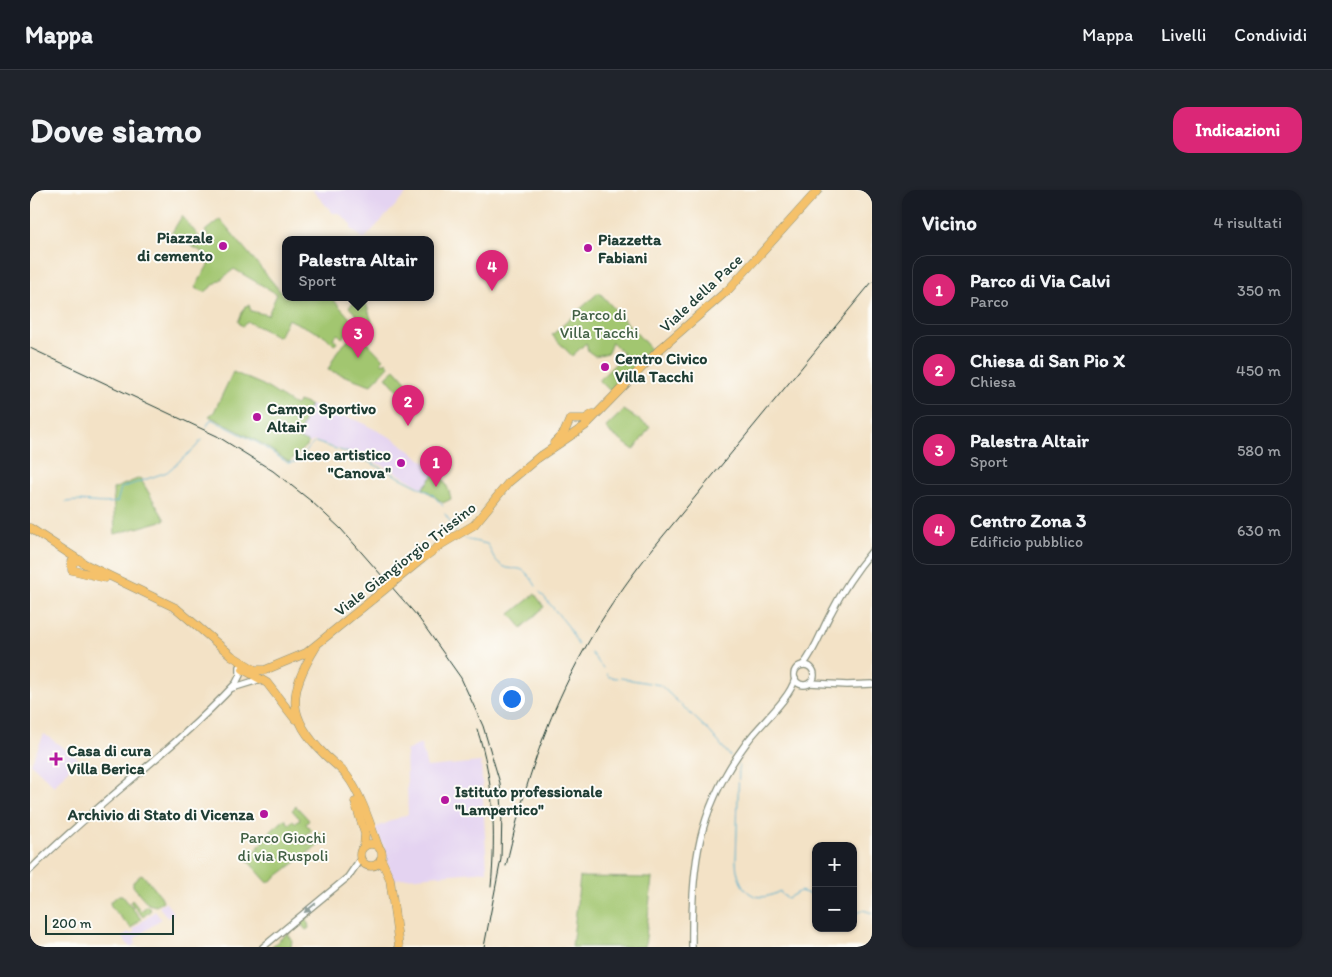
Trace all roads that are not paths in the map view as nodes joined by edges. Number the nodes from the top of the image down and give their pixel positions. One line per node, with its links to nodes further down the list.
1 (818, 190): 3 (main road, Viale della Pace)
2 (567, 426): 3 (main road); 3 (main road, Viale della Pace); 4 (main road, Viale della Pace)
3 (578, 427): 4 (main road, Viale della Pace)
4 (538, 458): 5 (main road, Viale della Pace)
5 (526, 469): 13 (main road, Viale Giangiorgio Trissino, bridge)
6 (30, 528): 7 (main road)
7 (60, 548): 9 (main road); 10 (main road)
8 (872, 551): 14 (street)
9 (81, 561): 10 (main road); 11 (main road); 12 (main road)
10 (72, 562): 11 (main road)
11 (78, 572): 12 (main road)
12 (124, 584): 18 (main road)
13 (318, 646): 15 (main road, Viale Giangiorgio Trissino); 20 (main road, Viale Giangiorgio Trissino)
14 (814, 651): 17 (street); 19 (street)
15 (292, 660): 16 (main road, Viale Giangiorgio Trissino); 20 (main road)
16 (284, 663): 18 (main road, Viale Giangiorgio Trissino); 22 (main road)
17 (803, 665): 19 (street); 21 (street)
18 (245, 669): 22 (main road); 27 (street)
19 (813, 671): 23 (street); 24 (street)
20 (302, 676): 29 (main road, Viale Giangiorgio Trissino)
21 (795, 678): 25 (street); 28 (street)
22 (264, 681): 27 (street); 30 (main road)
23 (810, 682): 24 (street); 25 (street)
24 (824, 683): 26 (street)
25 (802, 684): 28 (street)
26 (872, 684)
27 (230, 689): 37 (street)
28 (789, 692): 40 (street)
29 (294, 702): 30 (main road); 31 (main road)
30 (286, 706): 31 (main road)
31 (300, 726): 32 (main road)
32 (325, 755): 33 (main road); 34 (main road)
33 (364, 846): 34 (main road); 35 (main road)
34 (378, 846): 36 (main road)
35 (361, 858): 36 (main road); 38 (street, one-way to 38)
36 (378, 862): 39 (main road)
37 (30, 870)
38 (263, 947)
39 (400, 947)
40 (692, 947)

